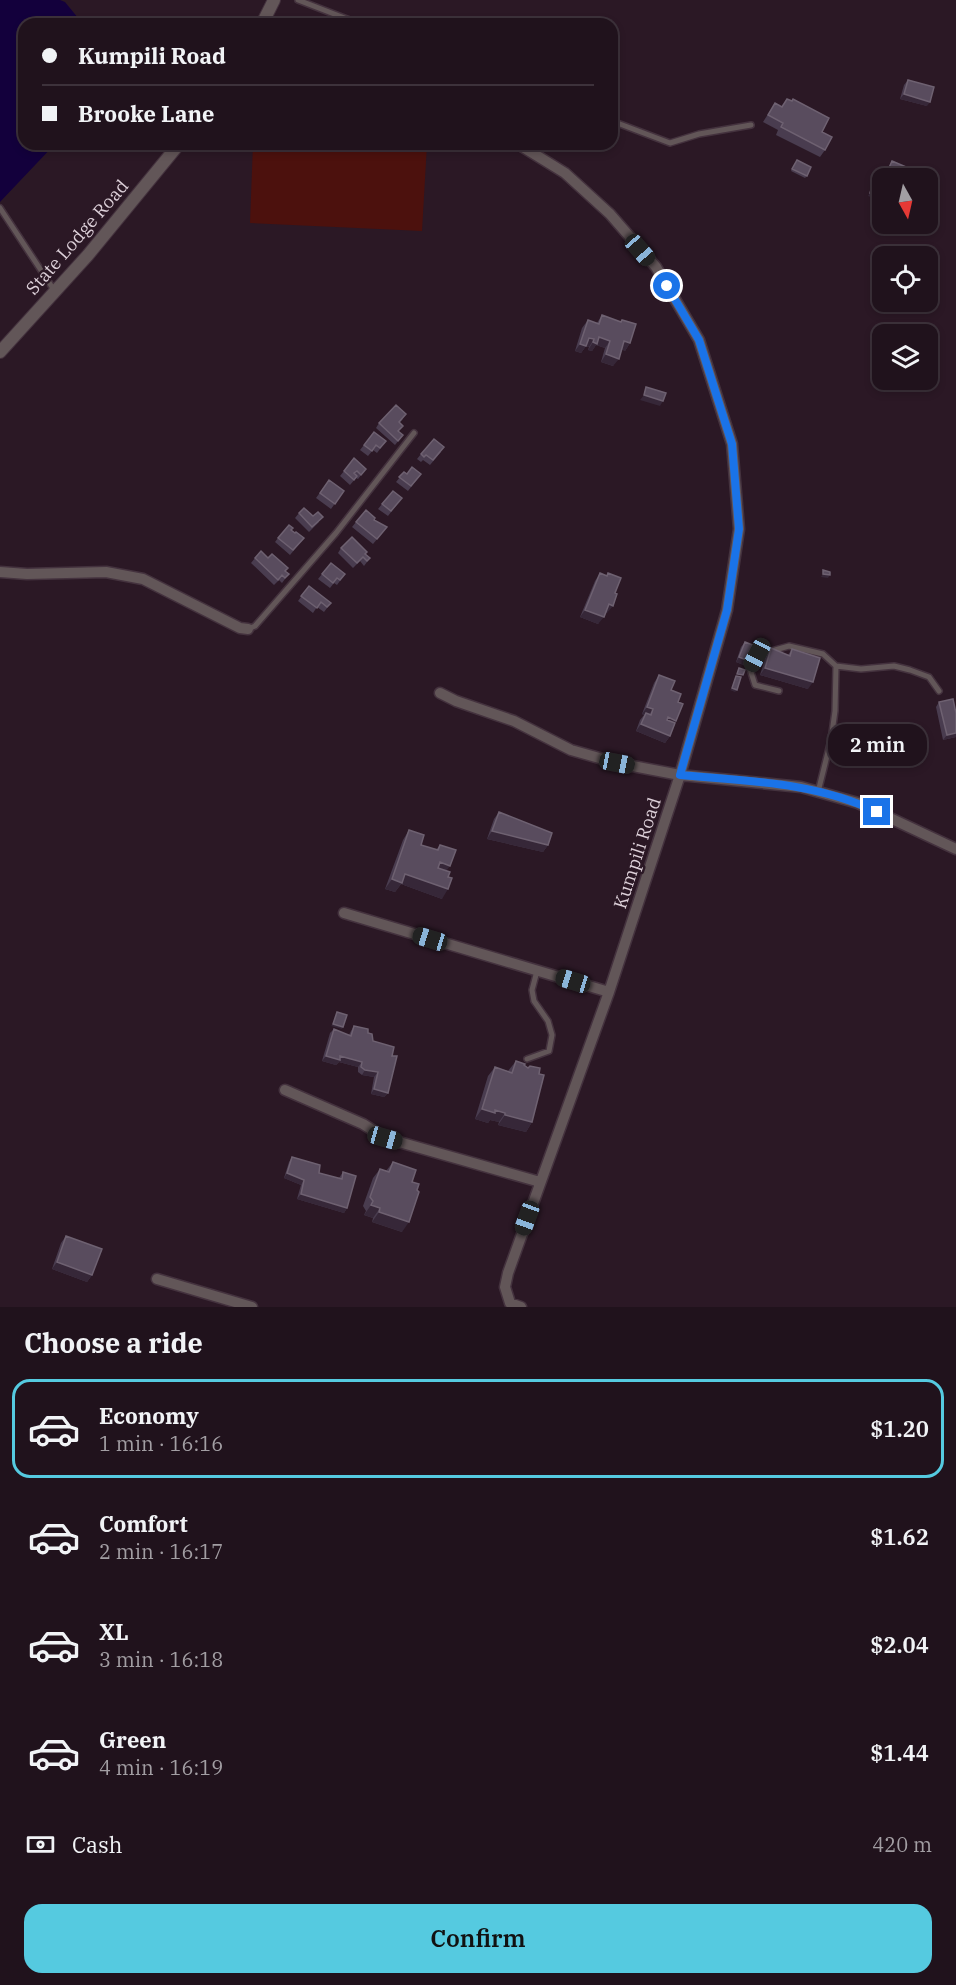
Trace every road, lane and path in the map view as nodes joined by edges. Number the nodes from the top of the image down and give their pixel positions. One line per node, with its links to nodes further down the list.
1 (274, 0): 3 (street)
2 (298, 0): 4 (lane)
3 (265, 18)
4 (344, 18)
5 (618, 123): 6 (lane)
6 (751, 125)
7 (174, 150): 10 (street, State Lodge Road)
8 (528, 150): 19 (street, Kumpili Road)
9 (0, 208): 10 (lane)
10 (55, 292): 11 (street, State Lodge Road)
11 (0, 352)
12 (414, 433): 14 (lane)
13 (0, 572): 14 (street)
14 (248, 629)
15 (836, 666): 16 (lane); 17 (lane); 20 (lane)
16 (779, 691)
17 (939, 691)
18 (440, 693): 19 (street)
19 (680, 775): 20 (street); 24 (street, Kumpili Road)
20 (818, 792): 21 (street)
21 (956, 849)
22 (344, 913): 23 (street)
23 (537, 971): 24 (street); 25 (lane)
24 (609, 992): 27 (street, Kumpili Road)
25 (527, 1059)
26 (285, 1090): 27 (street)
27 (540, 1182): 30 (street, Kumpili Road)
28 (157, 1279): 29 (street)
29 (252, 1307)
30 (521, 1307)

